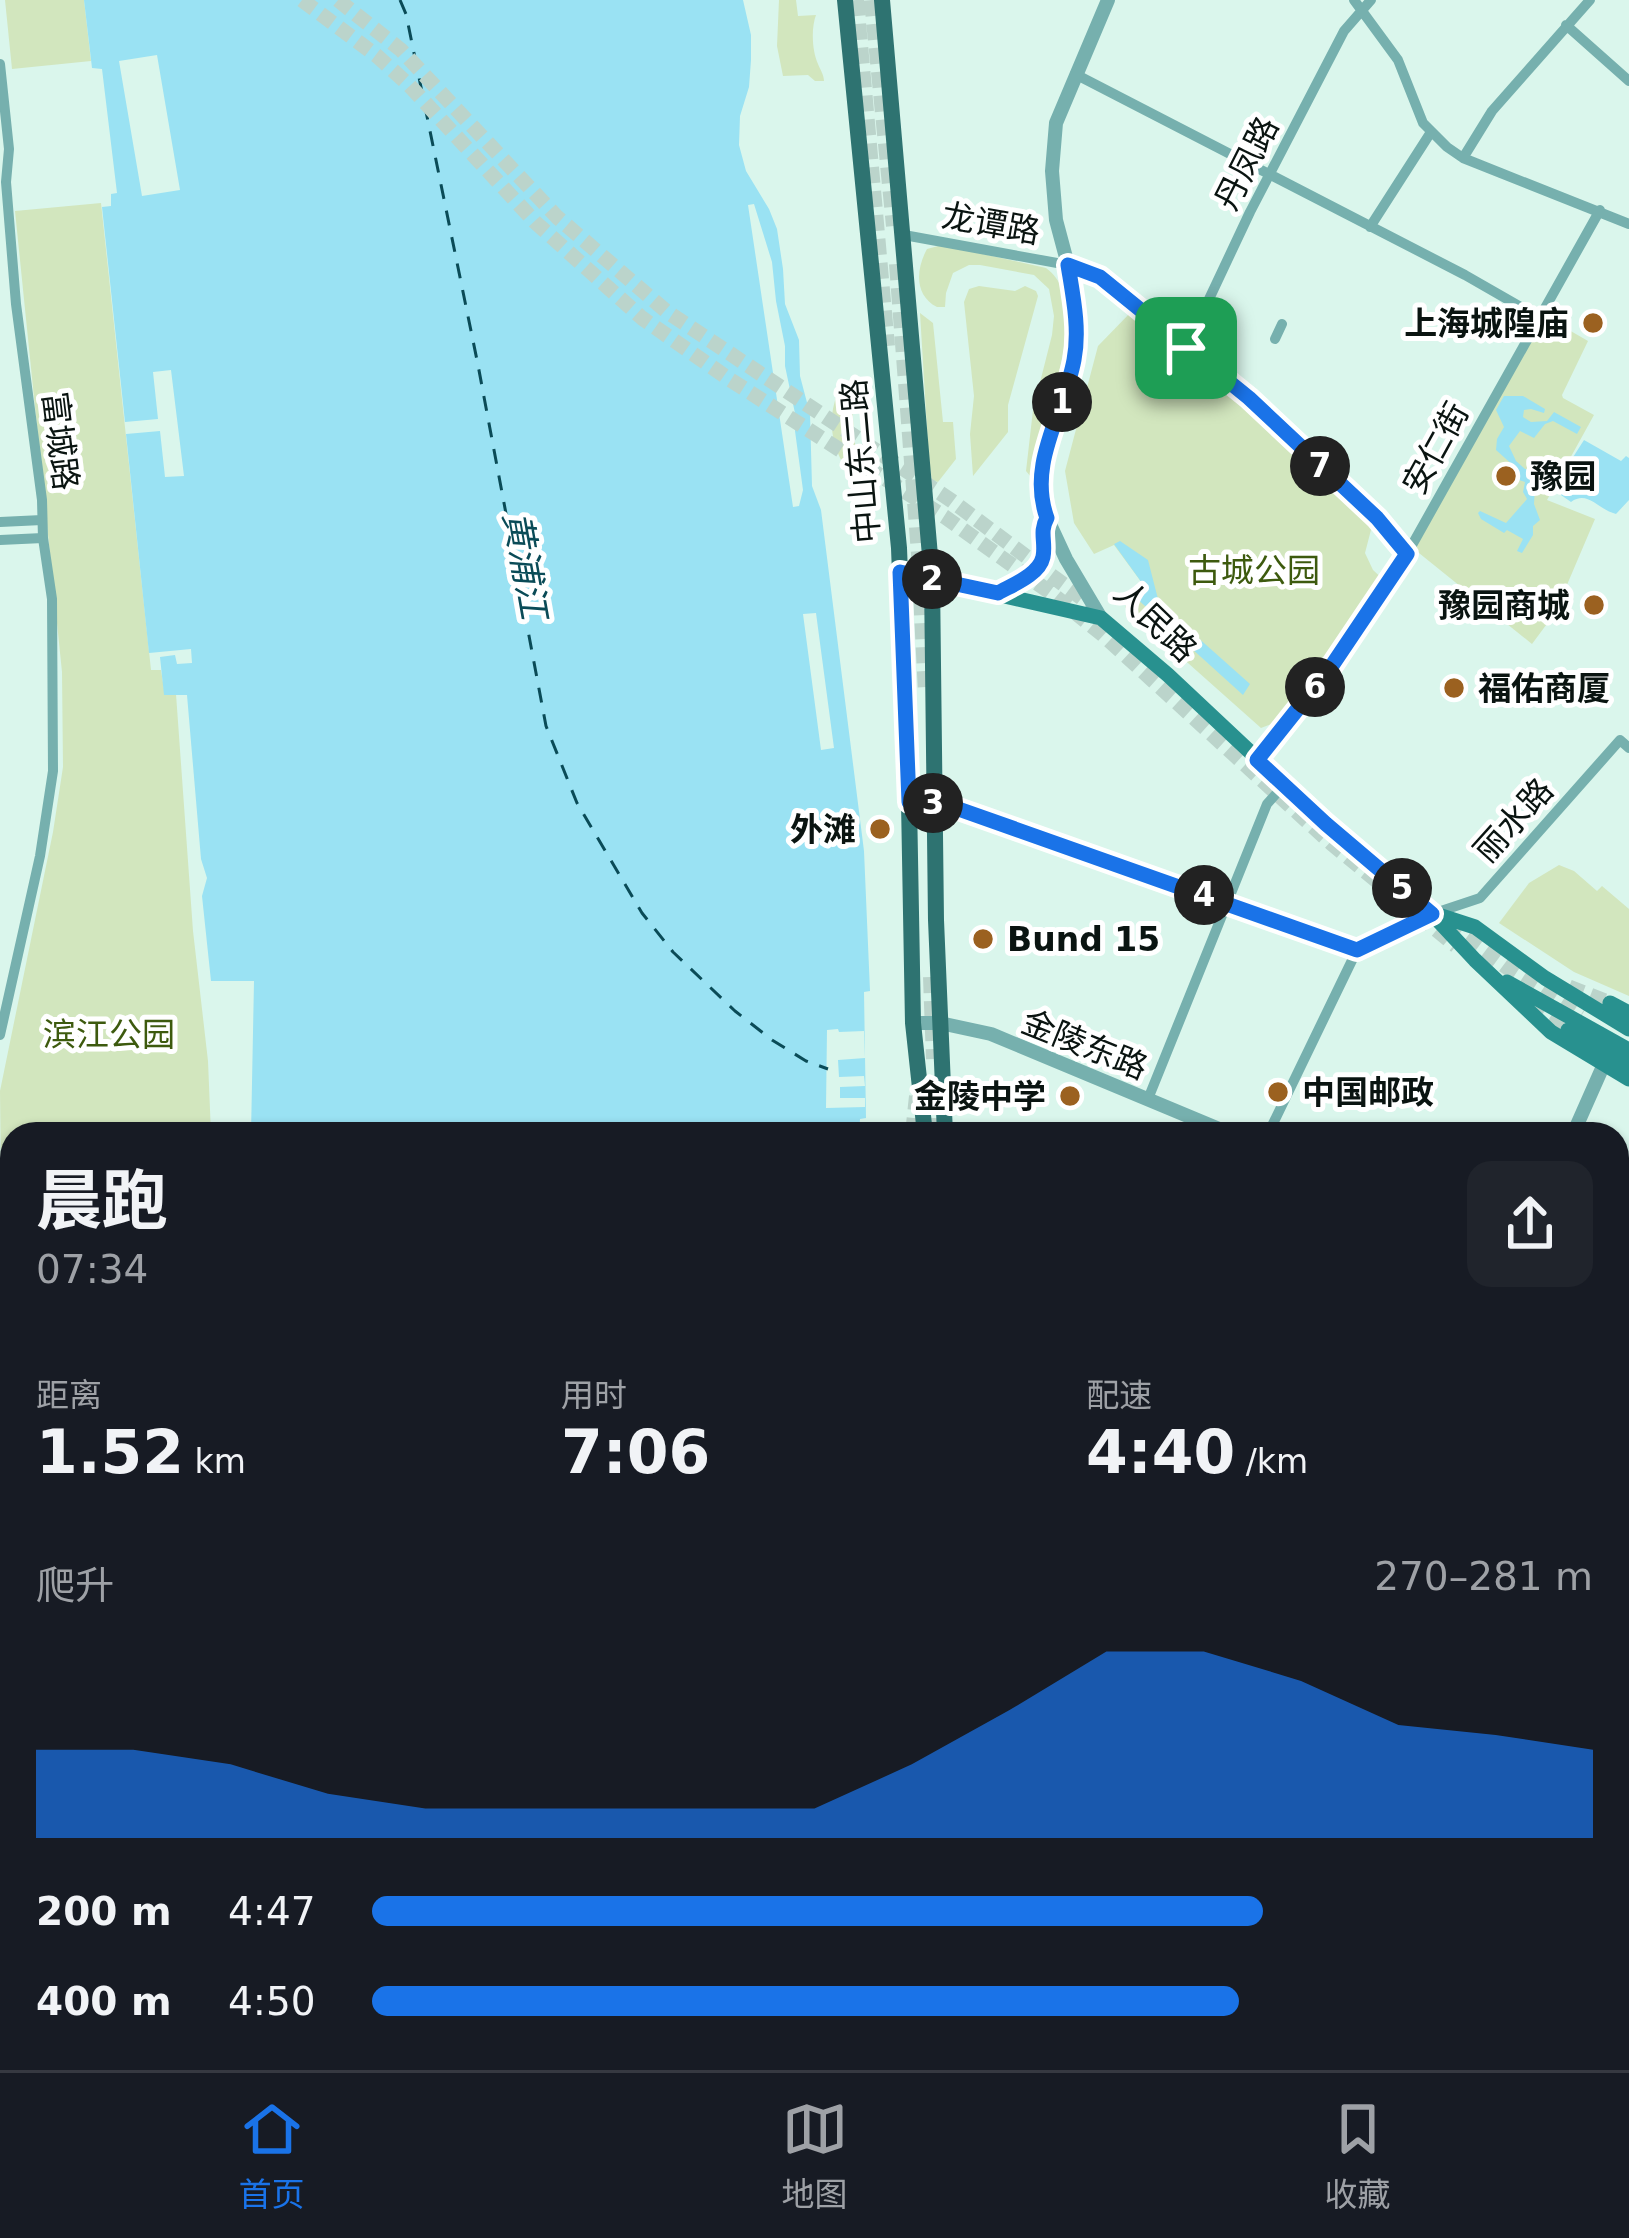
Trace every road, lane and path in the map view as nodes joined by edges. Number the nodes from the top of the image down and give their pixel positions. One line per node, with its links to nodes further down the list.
1 (845, 0): 29 (main road, 中山东二路)
2 (883, 0): 17 (main road, 中山东二路)
3 (1108, 0): 8 (street, 人民路)
4 (1590, 0): 6 (street)
5 (1362, 3): 10 (street); 12 (street, 丹凤路)
6 (1566, 25): 9 (street); 11 (street)
7 (0, 64): 13 (street, 富城路)
8 (1075, 74): 12 (street); 18 (street, 人民路)
9 (1629, 81)
10 (1431, 132): 11 (street); 16 (street)
11 (1463, 158): 14 (street)
12 (1271, 174): 16 (street); 22 (street, 丹凤路)
13 (3, 182): 24 (street, 富城路)
14 (1600, 210): 15 (street); 19 (street, 安仁街)
15 (1629, 224)
16 (1370, 227): 19 (street)
17 (904, 235): 18 (street, 龙谭路); 30 (main road, 中山东二路)
18 (1068, 265): 22 (street, 龙谭路); 23 (street, 人民路)
19 (1540, 318): 28 (street, 安仁街)
20 (1282, 324): 21 (street)
21 (1275, 338)
22 (1186, 348): 28 (street, 龙谭路)
23 (1047, 518): 31 (main road); 32 (street, 人民路)
24 (43, 520): 25 (street); 26 (street, 富城路)
25 (0, 522)
26 (43, 538): 27 (street); 43 (street, 富城路)
27 (0, 540)
28 (1407, 554): 34 (street, 安仁街)
29 (900, 572): 30 (main road); 36 (main road, 中山东二路)
30 (932, 578): 31 (main road); 37 (main road, 中山东二路)
31 (998, 593): 32 (main road)
32 (1101, 618): 34 (main road, 人民路)
33 (1625, 744): 39 (street, 丽水路)
34 (1257, 760): 35 (main road, 人民路)
35 (1284, 785): 38 (street); 39 (main road, 人民路)
36 (909, 802): 37 (street); 45 (main road, 中山东二路)
37 (936, 803): 38 (street); 46 (main road, 中山东二路)
38 (1228, 903): 40 (street); 54 (street)
39 (1432, 914): 40 (street, 丽水路); 41 (main road, 人民路); 47 (main road, 人民路)
40 (1357, 950): 58 (street)
41 (1475, 960): 50 (main road, 人民路); 51 (main road, 人民路)
42 (1610, 1003): 44 (main road)
43 (2, 1013): 49 (street, 富城路)
44 (1629, 1013)
45 (913, 1023): 46 (street, 金陵东路); 55 (main road, 中山东二路)
46 (940, 1024): 54 (street, 金陵东路); 56 (main road, 中山东二路)
47 (1629, 1029)
48 (1568, 1030): 52 (main road)
49 (0, 1035)
50 (1629, 1050)
51 (1604, 1064): 53 (main road, 人民路); 59 (street)
52 (1629, 1065)
53 (1629, 1079)
54 (1148, 1099): 57 (street, 金陵东路)
55 (924, 1122)
56 (944, 1122)
57 (1203, 1122)
58 (1274, 1122)
59 (1578, 1122)

